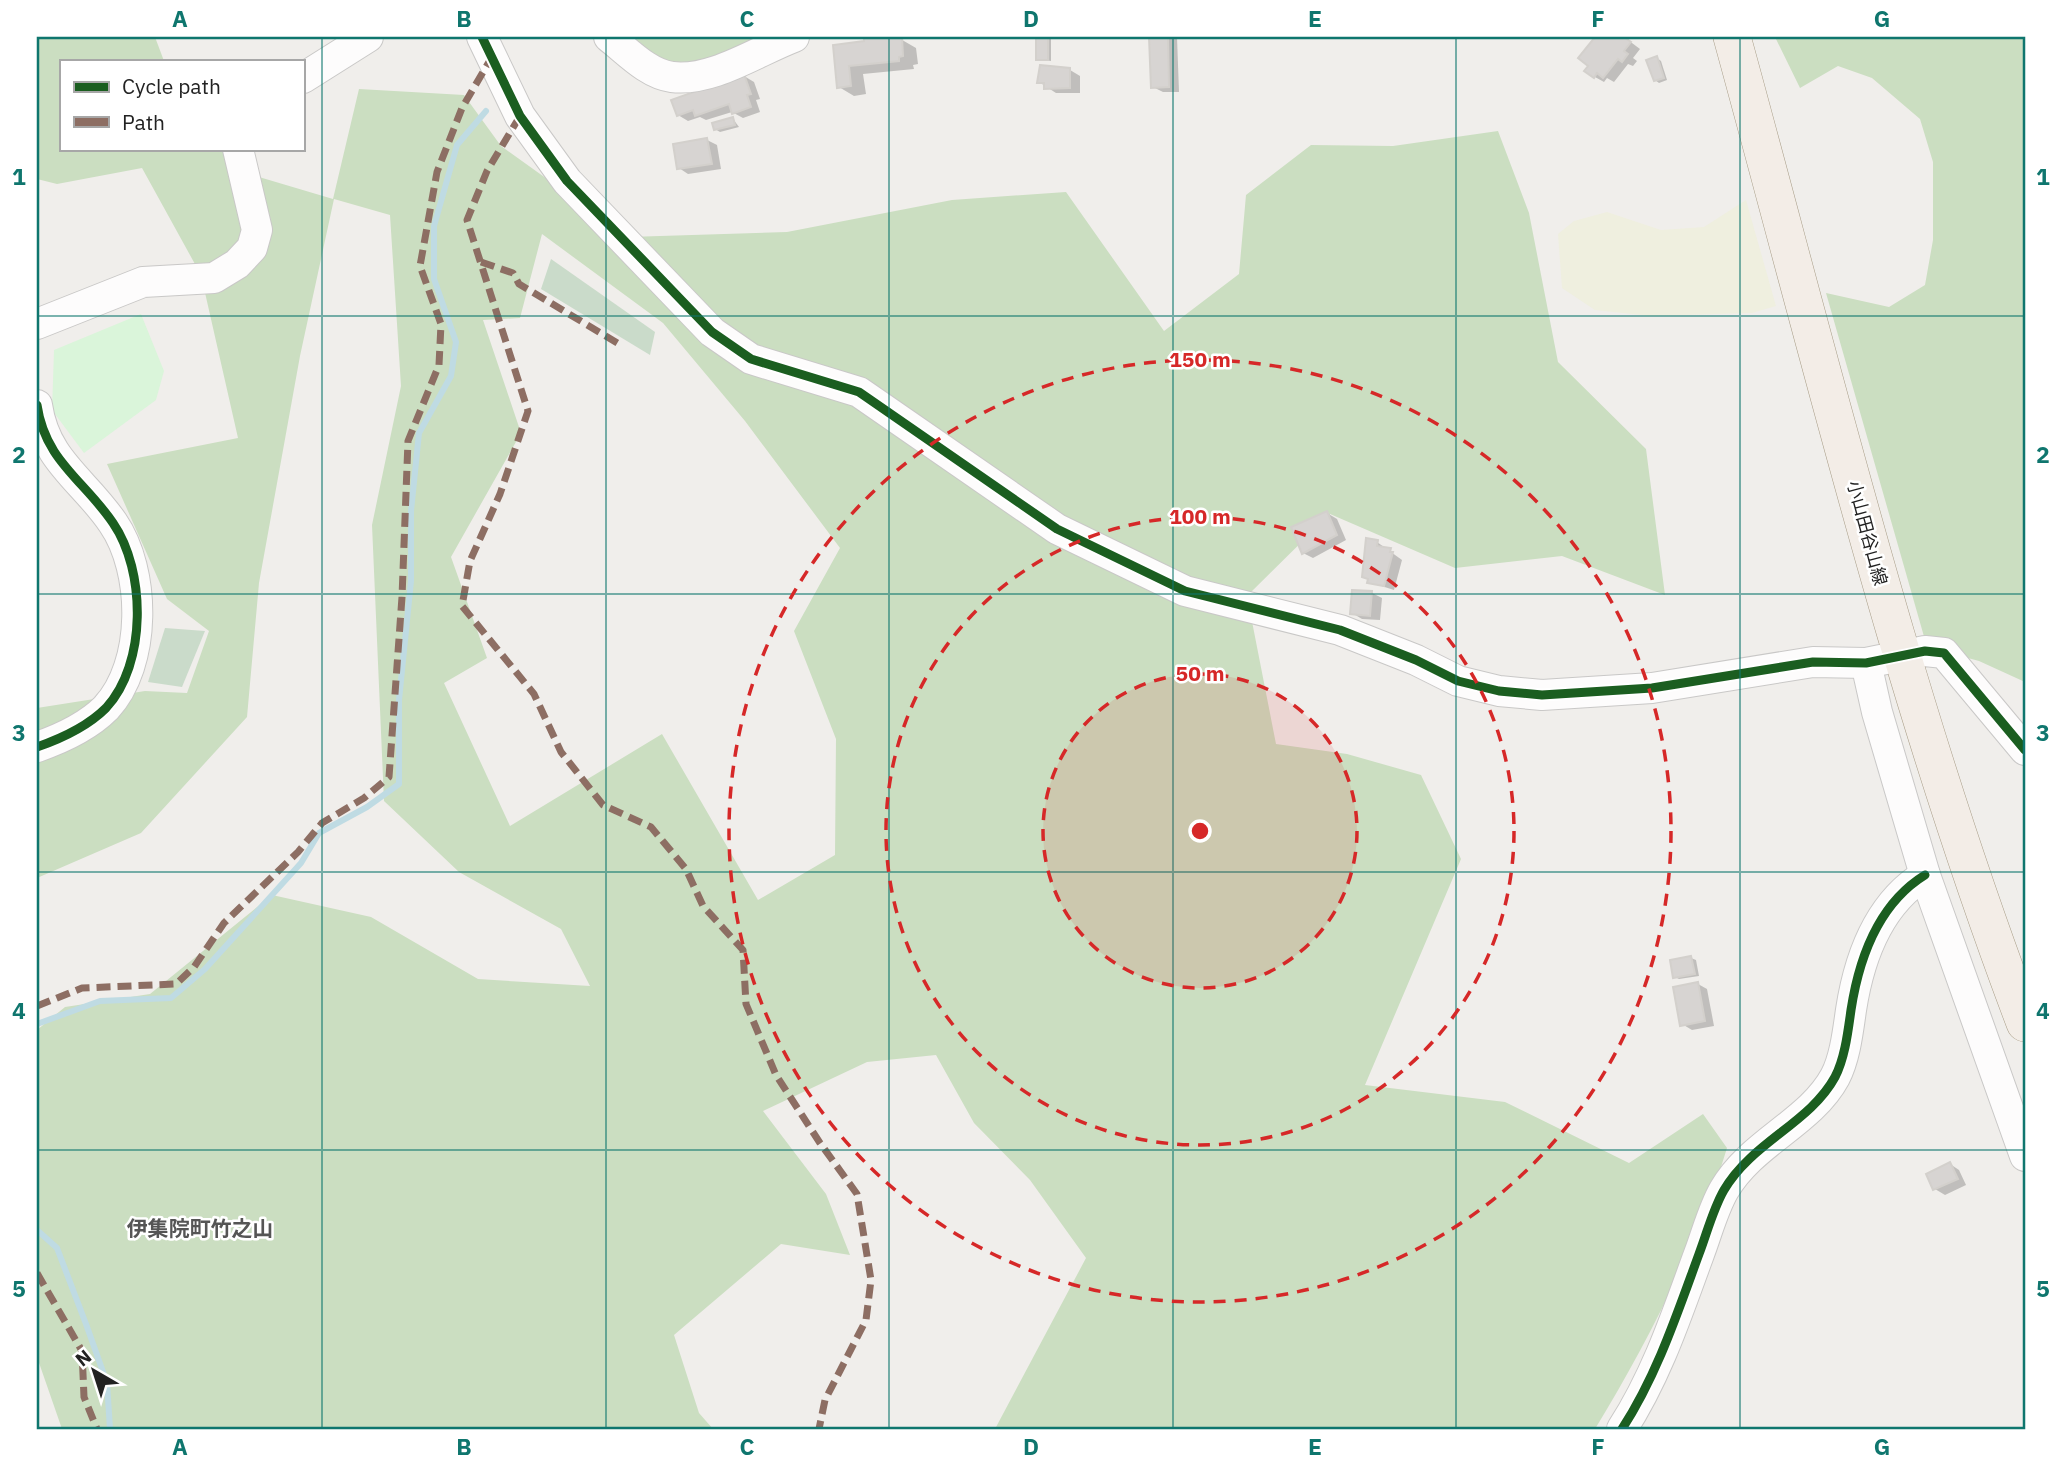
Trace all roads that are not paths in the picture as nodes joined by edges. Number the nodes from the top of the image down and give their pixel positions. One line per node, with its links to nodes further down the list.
1 (368, 37): 6 (street)
2 (482, 37): 10 (street)
3 (608, 37): 4 (street)
4 (794, 37)
5 (1732, 37): 10 (main road, 小山田谷山線)
6 (304, 77)
7 (238, 150): 8 (street)
8 (37, 324)
9 (37, 405): 11 (street)
10 (1884, 660): 12 (street); 13 (street); 14 (main road, 小山田谷山線)
11 (37, 747)
12 (2025, 750)
13 (1925, 875): 15 (street); 16 (street)
14 (2025, 1023)
15 (2025, 1156)
16 (1622, 1429)

